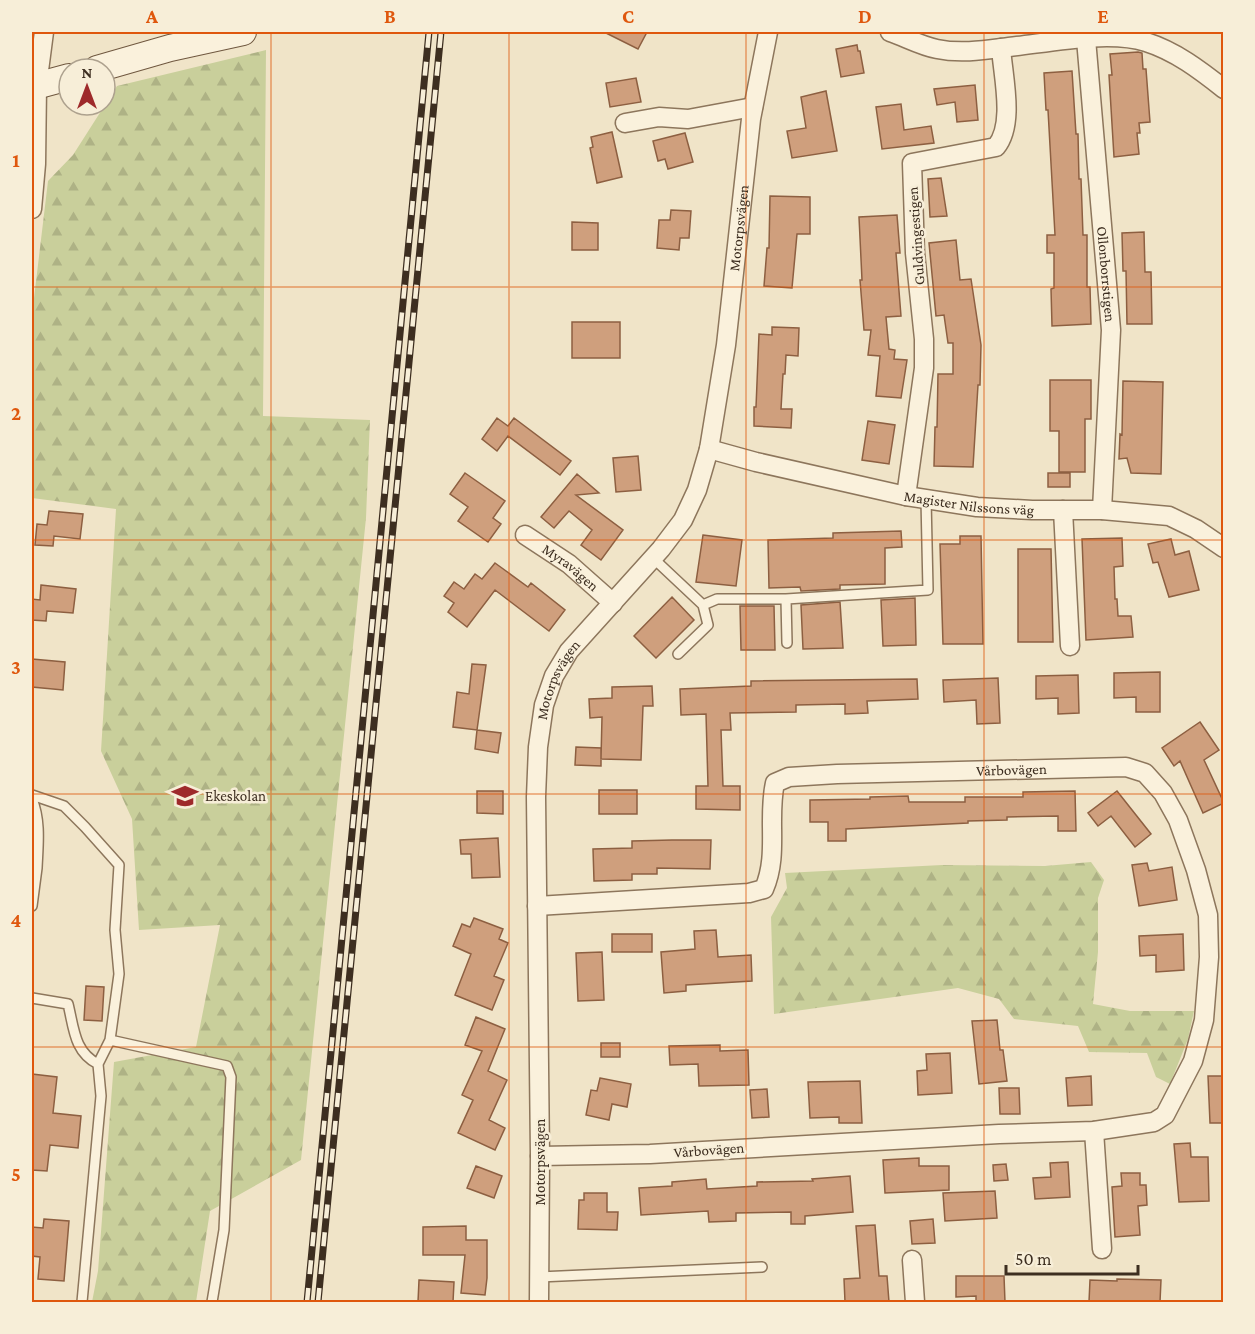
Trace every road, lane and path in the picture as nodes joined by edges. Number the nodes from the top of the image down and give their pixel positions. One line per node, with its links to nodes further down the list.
1 (44, 32): 9 (street)
2 (243, 32): 7 (street)
3 (768, 32): 11 (street, Motorpsvägen)
4 (890, 32): 6 (street)
5 (1086, 39): 6 (street); 10 (street); 18 (street, Ollonborrstigen)
6 (1001, 48): 15 (street, Guldvingestigen)
7 (117, 63)
8 (57, 80): 9 (street)
9 (34, 87): 13 (street)
10 (1224, 88)
11 (753, 107): 12 (street); 14 (street, Motorpsvägen)
12 (625, 123)
13 (32, 209)
14 (709, 449): 15 (street, Magister Nilssons väg); 21 (street, Motorpsvägen)
15 (906, 496): 16 (street, Magister Nilssons väg)
16 (926, 499): 17 (street, Magister Nilssons väg); 22 (lane)
17 (1063, 510): 18 (street, Magister Nilssons väg); 26 (street)
18 (1102, 510): 20 (street, Magister Nilssons väg)
19 (525, 535): 23 (street, Myravägen)
20 (1224, 548)
21 (653, 558): 23 (street, Motorpsvägen); 24 (lane)
22 (786, 599): 24 (lane); 25 (lane)
23 (613, 603): 31 (street, Motorpsvägen)
24 (703, 604): 27 (lane)
25 (787, 644)
26 (1070, 646)
27 (678, 654)
28 (32, 797): 29 (lane); 33 (lane)
29 (34, 868): 30 (lane)
30 (32, 906)
31 (537, 906): 35 (street, Vårbovägen); 36 (street, Motorpsvägen)
32 (32, 998): 34 (lane)
33 (110, 1040): 34 (lane); 42 (lane)
34 (98, 1064): 41 (lane)
35 (1094, 1131): 36 (street, Vårbovägen); 37 (street)
36 (540, 1156): 40 (street, Motorpsvägen)
37 (1102, 1249)
38 (912, 1260): 44 (street)
39 (762, 1267): 40 (lane)
40 (539, 1277): 43 (street, Motorpsvägen)
41 (82, 1302)
42 (212, 1302)
43 (539, 1302)
44 (915, 1302)

